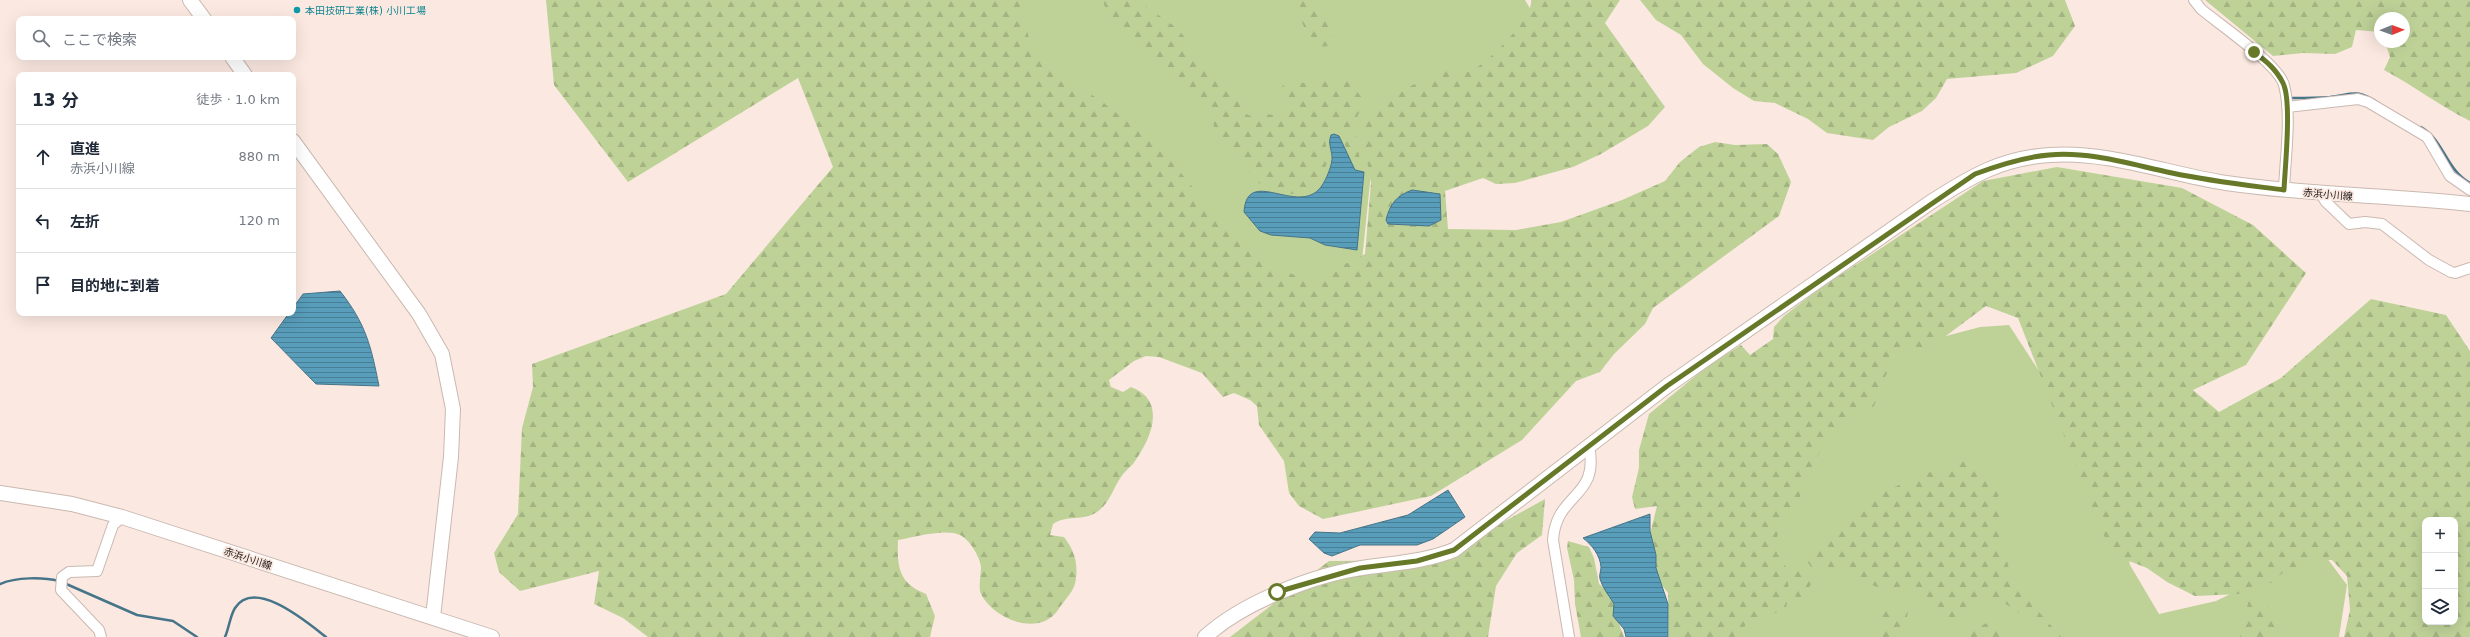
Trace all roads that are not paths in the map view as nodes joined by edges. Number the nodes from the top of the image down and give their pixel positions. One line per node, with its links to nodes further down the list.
1 (190, 0): 3 (main road)
2 (2194, 0): 6 (street)
3 (202, 16)
4 (234, 60): 5 (main road)
5 (243, 72)
6 (2287, 107): 8 (street); 9 (street)
7 (296, 145): 16 (main road)
8 (2284, 190): 10 (main road, 赤浜小川線); 13 (main road, 赤浜小川線)
9 (2470, 190)
10 (2321, 194): 11 (main road, 赤浜小川線); 12 (street)
11 (2470, 204)
12 (2470, 268)
13 (1589, 446): 19 (main road, 赤浜小川線); 20 (street)
14 (0, 493): 15 (main road, 赤浜小川線)
15 (122, 517): 16 (main road, 赤浜小川線); 17 (street)
16 (433, 617): 18 (main road, 赤浜小川線)
17 (101, 637)
18 (492, 637)
19 (1205, 637)
20 (1569, 637)

